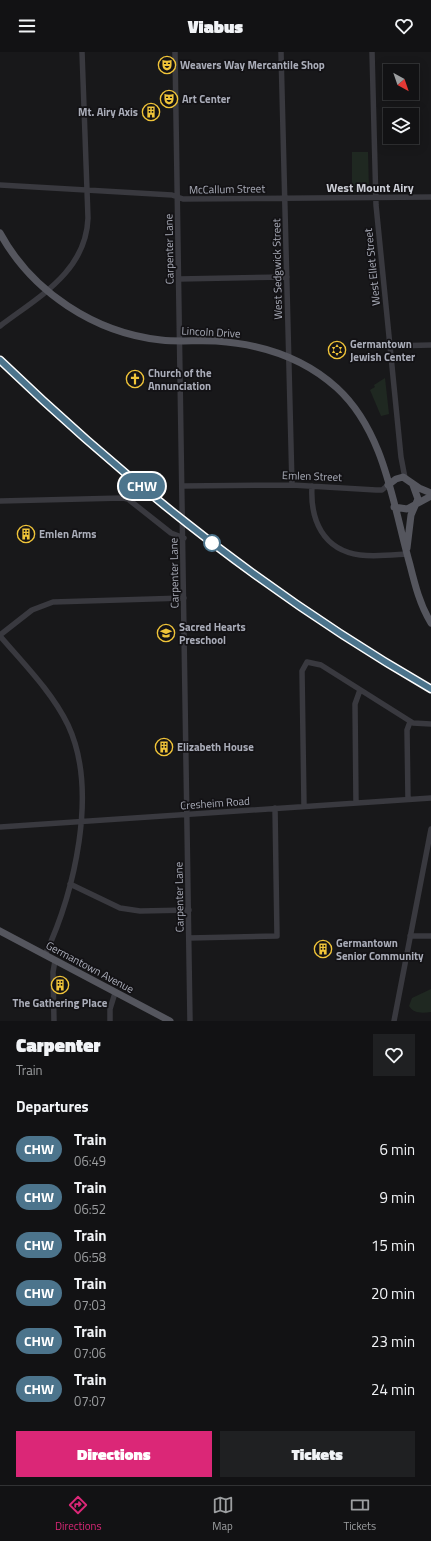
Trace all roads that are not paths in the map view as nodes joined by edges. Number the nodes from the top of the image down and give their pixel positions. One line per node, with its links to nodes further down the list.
1 (82, 52): 6 (street)
2 (175, 52): 7 (street, Carpenter Lane)
3 (281, 52): 10 (street, West Sedgwick Street)
4 (372, 52): 8 (street, West Ellet Street)
5 (0, 185): 6 (street, McCallum Street)
6 (87, 190): 7 (street, McCallum Street); 14 (street)
7 (178, 197): 10 (street, McCallum Street); 13 (street, Carpenter Lane)
8 (375, 197): 9 (street, McCallum Street); 10 (street, McCallum Street); 18 (street, West Ellet Street)
9 (431, 197)
10 (284, 198): 12 (street, West Sedgwick Street)
11 (0, 233): 14 (main road, Lincoln Drive)
12 (287, 277): 13 (street); 19 (street, West Sedgwick Street)
13 (179, 279): 16 (street, Carpenter Lane)
14 (47, 290): 15 (street); 16 (main road, Lincoln Drive)
15 (0, 326)
16 (180, 342): 19 (main road, Lincoln Drive); 24 (street, Carpenter Lane)
17 (431, 345): 18 (street)
18 (390, 346): 20 (street, West Ellet Street)
19 (289, 358): 21 (street, West Sedgwick Street); 22 (main road, Lincoln Drive)
20 (405, 478): 22 (main road, Emlen Street); 23 (main road)
21 (292, 485): 24 (street, Emlen Street); 25 (street, Emlen Street)
22 (388, 485): 25 (street, Emlen Street); 29 (main road, Lincoln Drive)
23 (413, 485): 26 (main road); 28 (main road)
24 (183, 486): 30 (street, Carpenter Lane)
25 (312, 486): 31 (street)
26 (431, 494): 28 (main road)
27 (0, 501): 30 (street)
28 (417, 502): 29 (main road); 31 (main road)
29 (394, 508): 31 (main road, Lincoln Drive)
30 (184, 538): 32 (street, Carpenter Lane)
31 (407, 554): 33 (main road, Lincoln Drive)
32 (184, 598): 34 (street); 43 (street, Carpenter Lane)
33 (431, 623)
34 (0, 636): 44 (street)
35 (360, 690): 36 (street); 40 (street); 41 (street)
36 (410, 722): 37 (street); 39 (street)
37 (431, 724)
38 (431, 798): 39 (street, Cresheim Road)
39 (408, 799): 40 (street, Cresheim Road)
40 (356, 803): 41 (street, Cresheim Road)
41 (304, 806): 42 (street, Cresheim Road)
42 (275, 808): 43 (street, Cresheim Road); 52 (street)
43 (188, 815): 44 (street, Cresheim Road); 48 (street, Carpenter Lane)
44 (82, 822): 45 (street, Cresheim Road); 47 (street)
45 (0, 827)
46 (431, 829): 50 (street)
47 (70, 884): 48 (street); 53 (street)
48 (189, 910): 52 (street, Carpenter Lane)
49 (0, 931): 53 (main road, Germantown Avenue)
50 (410, 936): 51 (street); 61 (street)
51 (431, 936)
52 (189, 938): 60 (street, Carpenter Lane)
53 (45, 955): 54 (main road, Germantown Avenue)
54 (55, 961): 55 (main road, Germantown Avenue); 57 (street)
55 (115, 992): 56 (main road, Germantown Avenue); 58 (street)
56 (162, 1019): 59 (main road, Germantown Avenue)
57 (54, 1021)
58 (110, 1021)
59 (170, 1021)
60 (190, 1021)
61 (394, 1021)

